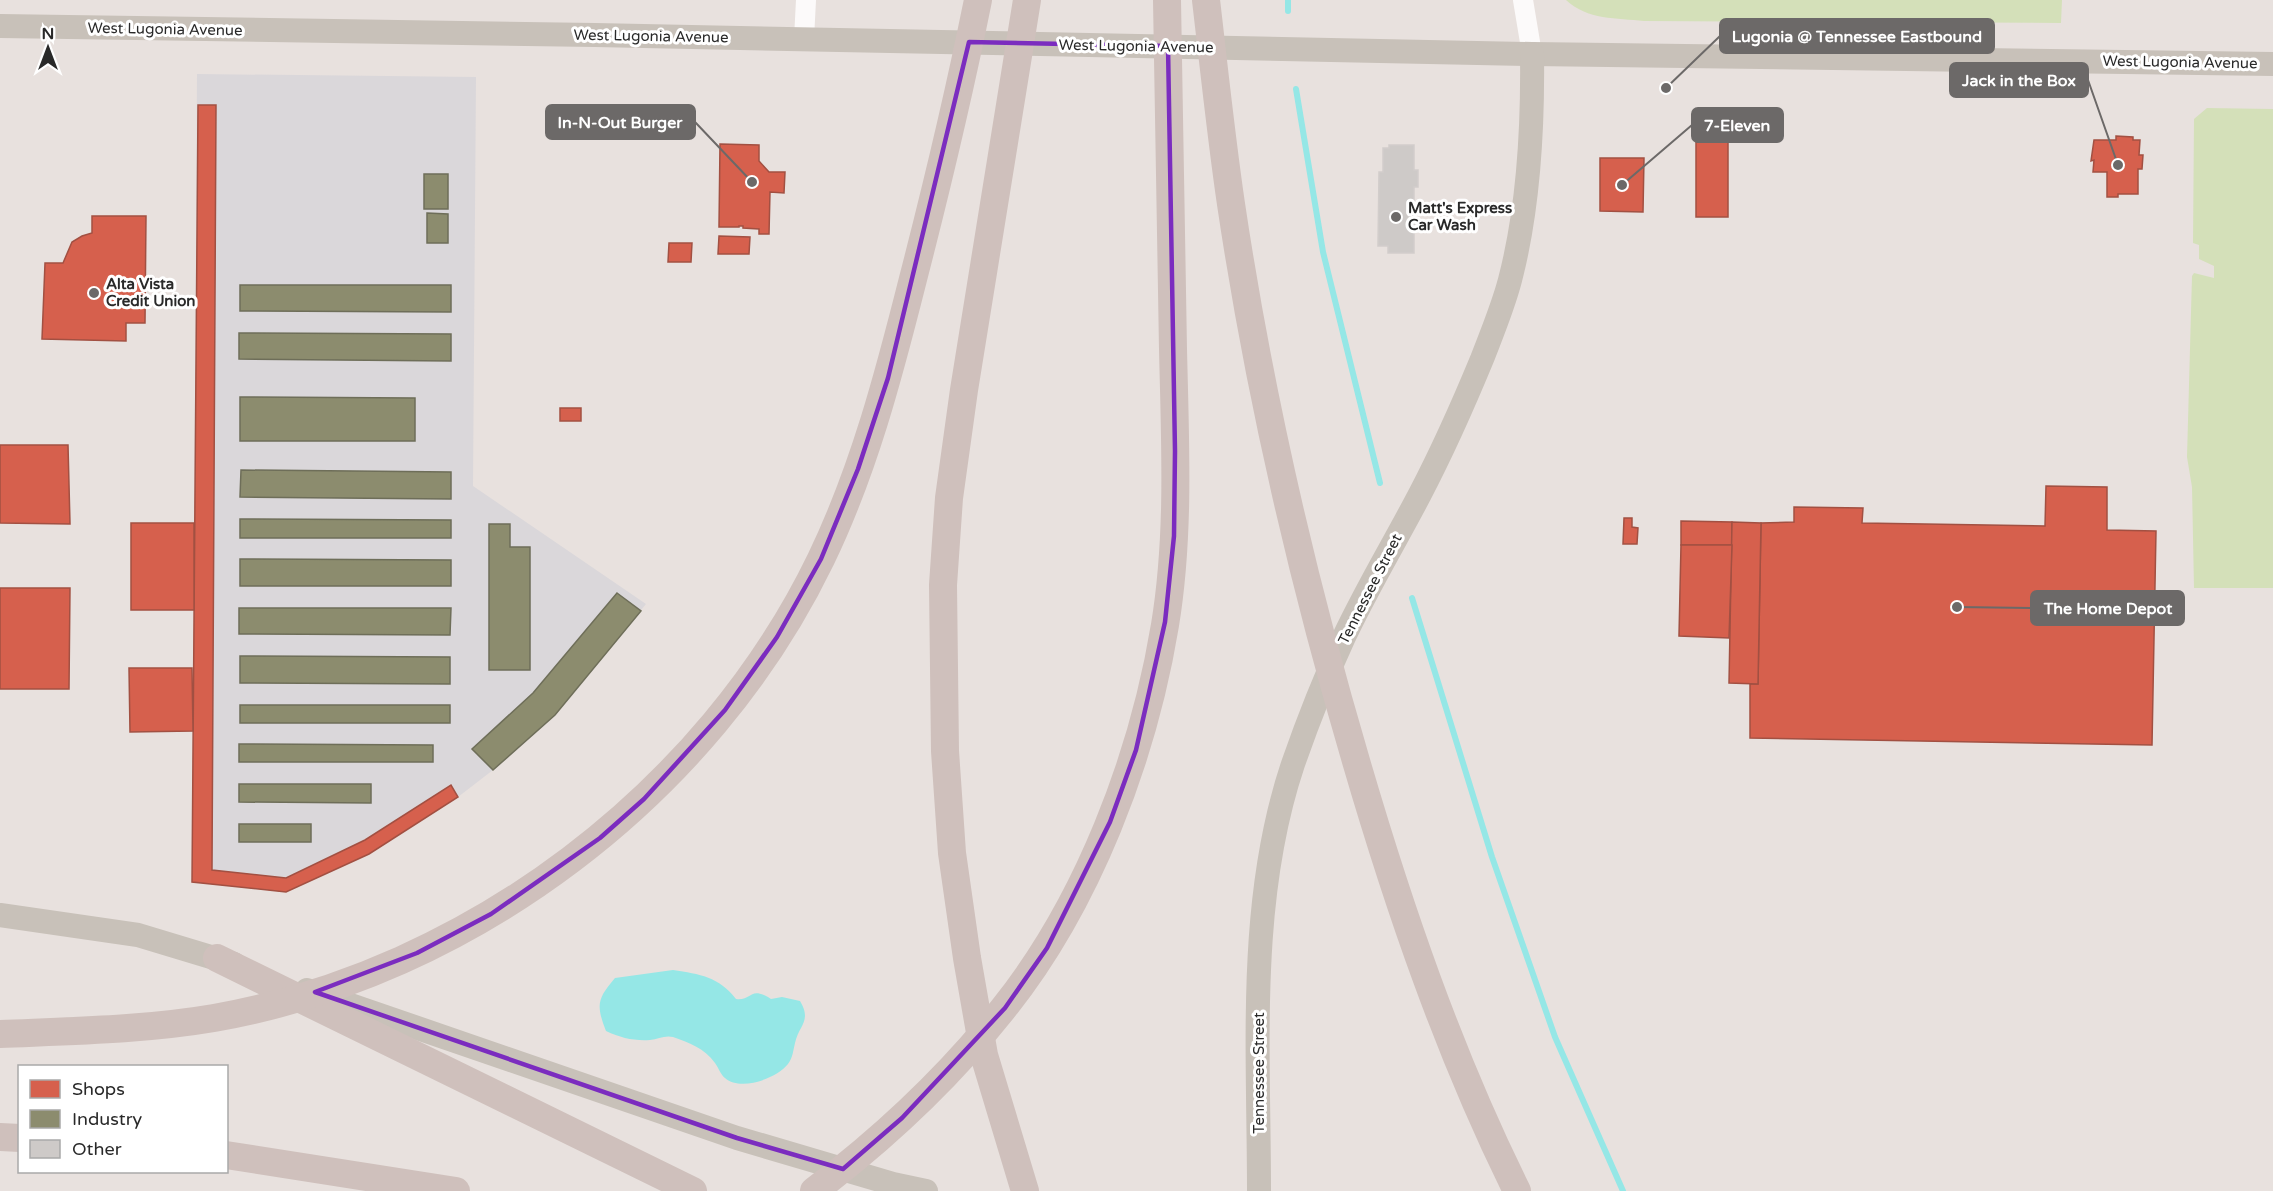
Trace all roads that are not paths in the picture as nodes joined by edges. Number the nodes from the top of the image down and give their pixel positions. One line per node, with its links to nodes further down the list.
1 (806, 0): 8 (street)
2 (978, 0): 13 (highway)
3 (1027, 0): 21 (highway)
4 (1167, 0): 19 (highway)
5 (1206, 0): 23 (highway)
6 (1523, 0): 9 (street, Tennessee Street)
7 (0, 26): 8 (main road, West Lugonia Avenue)
8 (804, 39): 9 (main road, West Lugonia Avenue)
9 (1532, 54): 10 (main road, West Lugonia Avenue); 22 (main road, Tennessee Street)
10 (2273, 64)
11 (0, 915): 12 (main road)
12 (217, 958): 18 (highway); 20 (main road)
13 (0, 1034)
14 (0, 1137): 15 (highway)
15 (18, 1138)
16 (228, 1155): 17 (highway)
17 (456, 1191)
18 (693, 1191)
19 (814, 1191)
20 (926, 1191)
21 (1024, 1191)
22 (1259, 1191)
23 (1517, 1191)

